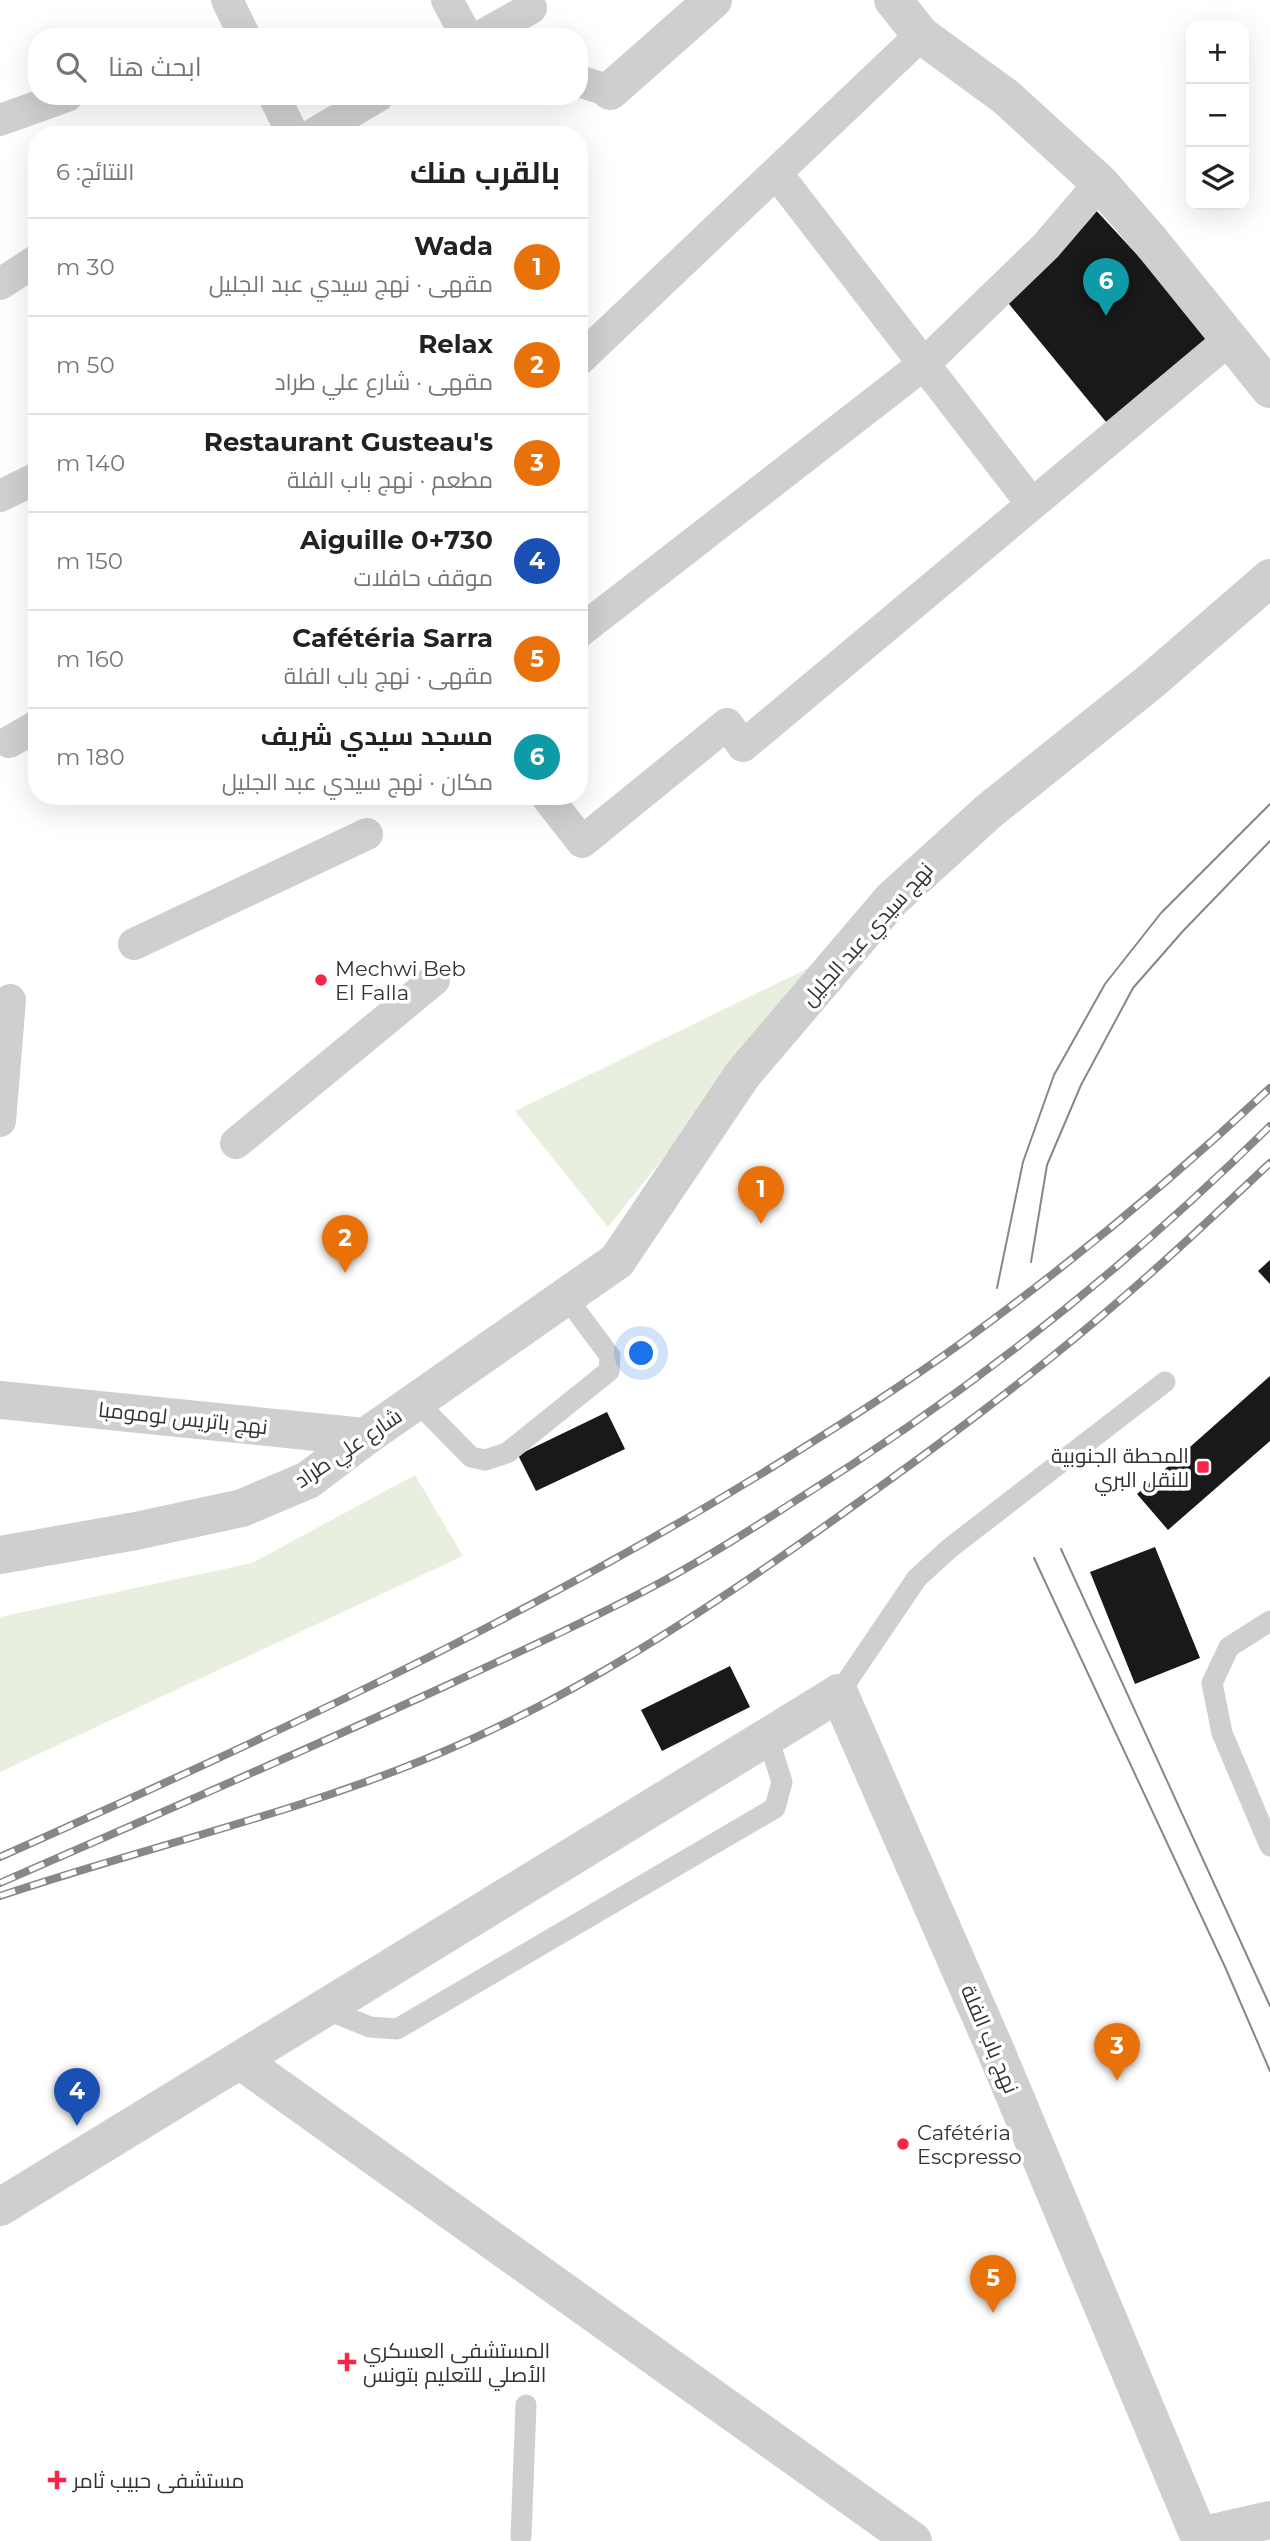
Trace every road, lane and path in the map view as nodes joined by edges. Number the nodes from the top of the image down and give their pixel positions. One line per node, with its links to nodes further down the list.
1 (227, 0): 6 (street)
2 (447, 0): 7 (street)
3 (713, 0): 10 (street)
4 (893, 0): 9 (street)
5 (531, 8): 8 (street)
6 (241, 28)
7 (462, 28)
8 (496, 28)
9 (921, 35): 17 (street); 18 (street)
10 (594, 86)
11 (42, 105): 14 (street)
12 (278, 105): 15 (street)
13 (363, 105): 16 (street)
14 (0, 120)
15 (289, 126)
16 (327, 126)
17 (777, 174): 22 (street); 23 (street)
18 (1100, 183): 21 (street); 23 (street)
19 (28, 266): 20 (street)
20 (0, 284)
21 (1231, 338): 24 (street); 27 (street)
22 (588, 352)
23 (924, 364): 27 (street); 29 (street)
24 (1270, 389)
25 (28, 482): 26 (street)
26 (0, 496)
27 (1032, 504): 32 (street)
28 (1270, 578): 39 (street, نهج سيدي عبد الجليل)
29 (588, 625)
30 (28, 731): 31 (street)
31 (9, 742)
32 (553, 805)
33 (367, 834): 34 (street)
34 (134, 944)
35 (434, 980): 38 (street)
36 (10, 1000): 37 (street)
37 (0, 1121)
38 (236, 1143)
39 (617, 1261): 40 (street, شارع علي طراد)
40 (566, 1297): 43 (street, شارع علي طراد); 43 (lane)
41 (1165, 1382): 47 (lane)
42 (0, 1400): 44 (street, نهج باتريس لومومبا)
43 (416, 1401): 44 (street, شارع علي طراد)
44 (365, 1437): 45 (street, شارع علي طراد)
45 (0, 1555)
46 (1270, 1621): 49 (lane)
47 (839, 1693): 48 (street); 56 (street, نهج باب الفلة)
48 (768, 1738): 50 (street); 50 (lane)
49 (1270, 1846)
50 (325, 2009): 51 (street)
51 (241, 2061): 52 (street); 57 (street)
52 (0, 2207)
53 (526, 2405): 55 (lane)
54 (1270, 2520): 56 (street)
55 (521, 2536)
56 (1196, 2539)
57 (913, 2541)

